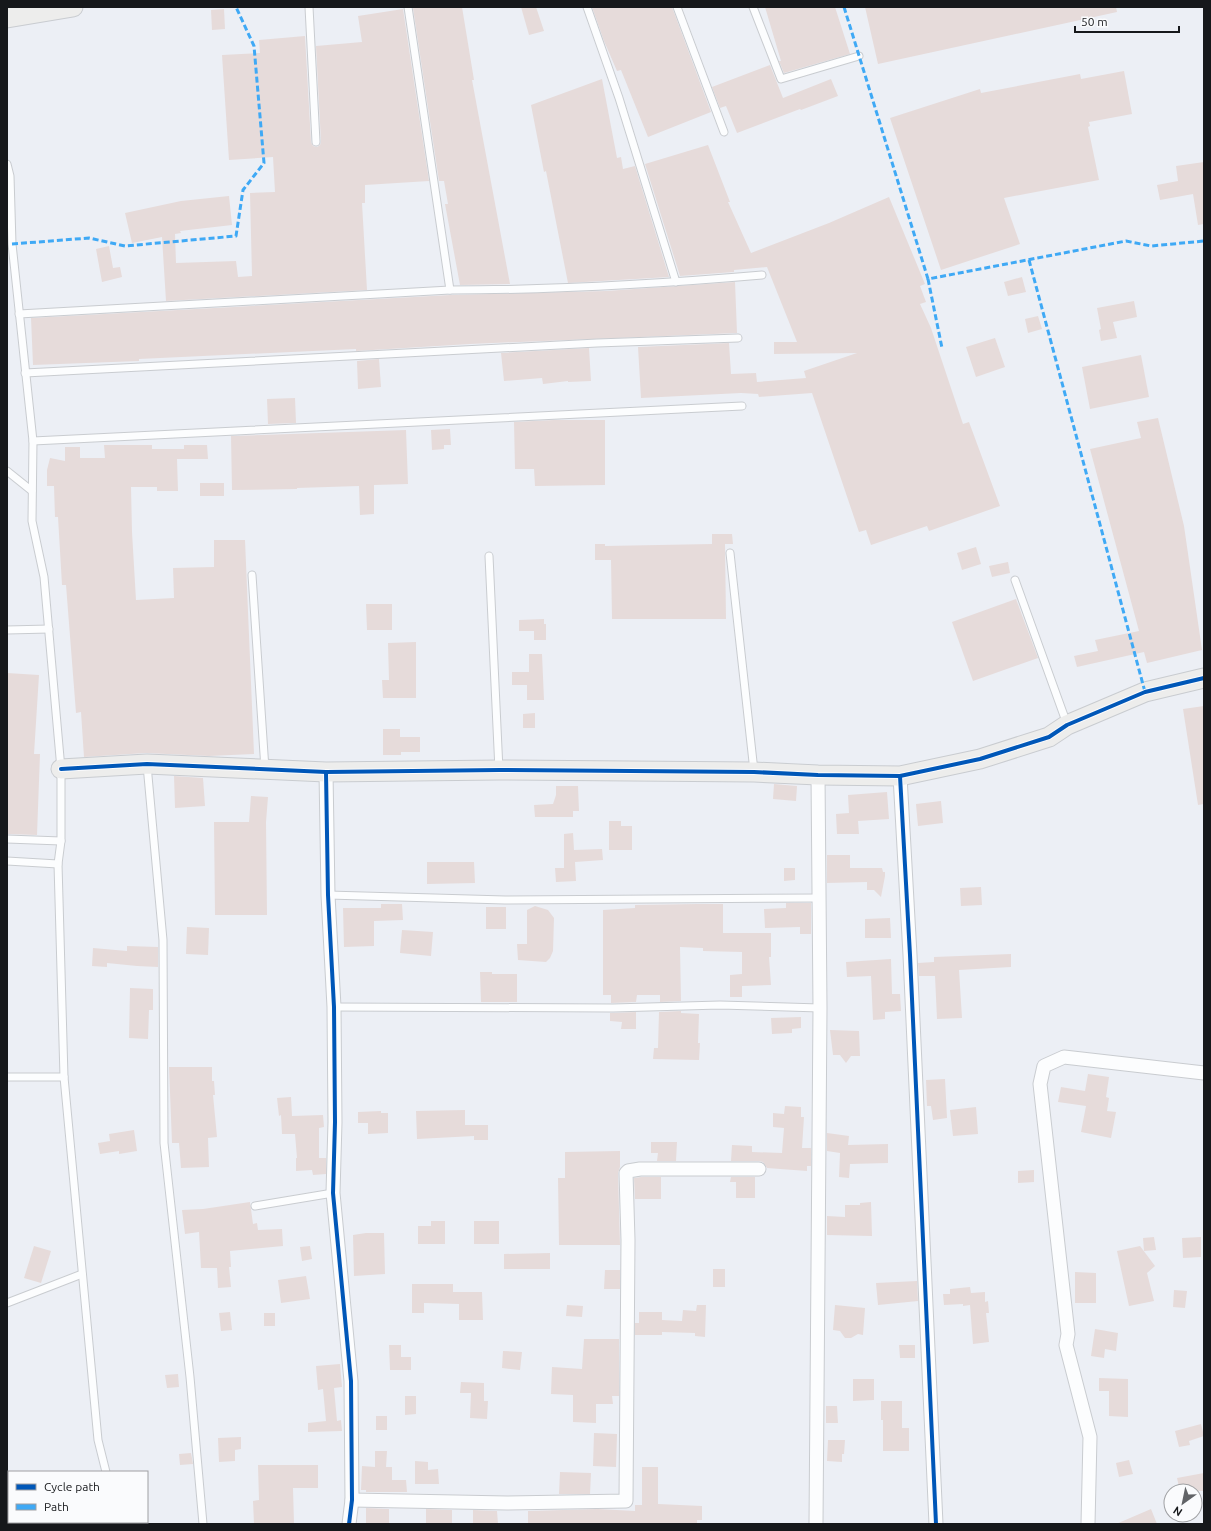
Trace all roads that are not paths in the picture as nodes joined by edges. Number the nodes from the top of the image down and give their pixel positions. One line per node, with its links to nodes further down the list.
1 (73, 7): 7 (street)
2 (309, 7): 10 (lane)
3 (408, 7): 14 (lane)
4 (588, 7): 13 (lane)
5 (676, 7): 9 (lane)
6 (754, 7): 8 (lane)
7 (7, 18)
8 (859, 56)
9 (724, 132)
10 (316, 142)
11 (7, 164): 15 (lane)
12 (762, 275): 13 (lane)
13 (676, 282): 14 (lane)
14 (450, 290): 15 (lane)
15 (20, 314): 17 (lane)
16 (738, 338): 17 (lane)
17 (25, 373): 19 (lane)
18 (742, 406): 19 (lane)
19 (33, 441): 21 (lane)
20 (7, 471): 21 (lane)
21 (32, 491): 26 (lane)
22 (730, 553): 35 (lane)
23 (489, 556): 33 (lane)
24 (252, 575): 32 (lane)
25 (1015, 580): 29 (lane)
26 (49, 629): 27 (lane); 31 (lane)
27 (7, 630)
28 (1204, 678): 29 (street)
29 (1067, 725): 37 (street)
30 (147, 764): 31 (street); 32 (street); 56 (lane)
31 (61, 769): 39 (lane)
32 (265, 769): 34 (street)
33 (499, 770): 34 (street); 35 (street)
34 (326, 772): 42 (street)
35 (754, 772): 36 (street)
36 (818, 775): 37 (street); 43 (street)
37 (900, 776): 59 (street)
38 (7, 839): 39 (lane)
39 (61, 841): 41 (lane)
40 (7, 861): 41 (lane)
41 (58, 864): 48 (lane)
42 (328, 895): 43 (lane); 44 (street)
43 (819, 898): 45 (street)
44 (334, 1007): 45 (lane); 50 (street)
45 (820, 1008): 58 (street)
46 (1204, 1073): 60 (street)
47 (7, 1077): 48 (lane)
48 (64, 1077): 52 (lane)
49 (759, 1169): 55 (street)
50 (332, 1193): 51 (lane); 55 (street)
51 (255, 1206)
52 (82, 1274): 53 (lane); 54 (lane)
53 (7, 1303)
54 (106, 1471)
55 (352, 1500): 57 (street)
56 (203, 1524)
57 (350, 1524)
58 (816, 1524)
59 (936, 1524)
60 (1088, 1524)

